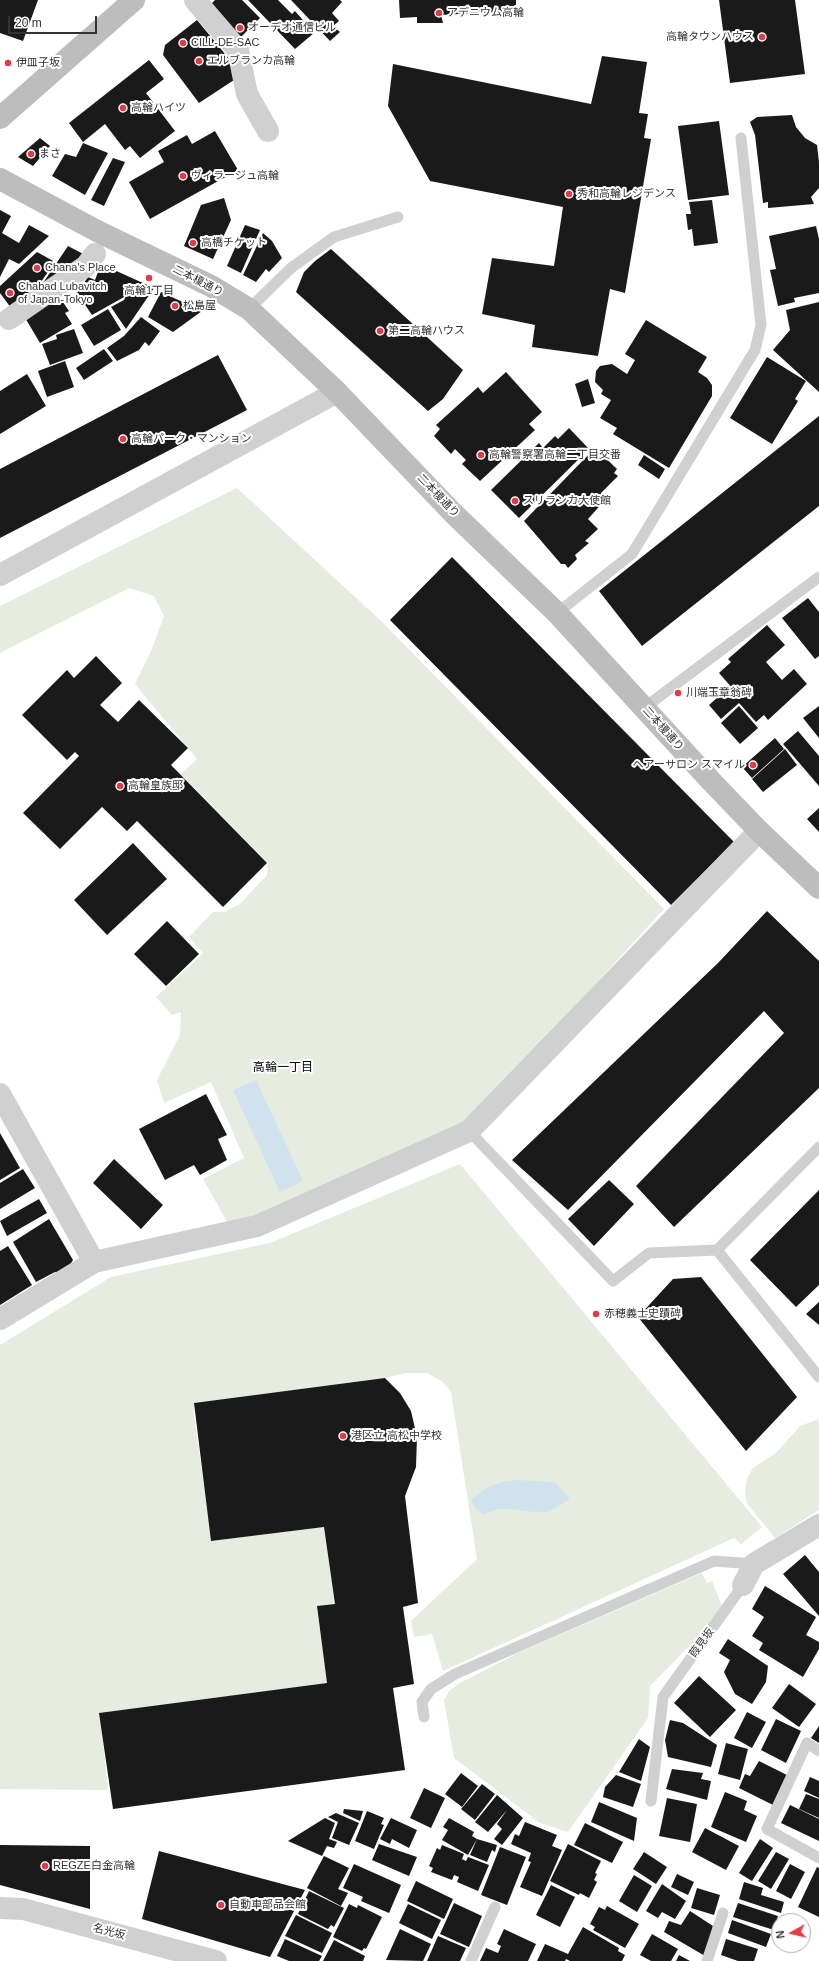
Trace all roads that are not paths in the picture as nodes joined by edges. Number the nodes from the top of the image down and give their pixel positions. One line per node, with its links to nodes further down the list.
1 (134, 0): 3 (street)
2 (195, 0): 4 (street)
3 (0, 118)
4 (268, 131)
5 (742, 138): 14 (lane)
6 (0, 179): 9 (street, 二本榎通り)
7 (398, 217): 9 (lane)
8 (95, 254): 10 (street)
9 (249, 309): 11 (street, 二本榎通り)
10 (9, 319)
11 (337, 392): 12 (street); 14 (street, 二本榎通り)
12 (0, 576)
13 (819, 577): 15 (lane)
14 (557, 613): 15 (street, 二本榎通り)
15 (644, 708): 16 (street, 二本榎通り)
16 (759, 832): 17 (street, 二本榎通り); 19 (street)
17 (819, 888)
18 (0, 1094): 22 (street)
19 (469, 1131): 21 (lane); 22 (street)
20 (819, 1147): 21 (lane)
21 (717, 1250): 24 (lane)
22 (94, 1262): 23 (street)
23 (0, 1319)
24 (819, 1377)
25 (819, 1525): 26 (street)
26 (754, 1564): 27 (street, 葭見坂); 28 (lane)
27 (743, 1585): 30 (lane, 葭見坂)
28 (424, 1717)
29 (819, 1751): 31 (lane)
30 (651, 1801)
31 (819, 1858)
32 (495, 1907): 36 (lane)
33 (0, 1908): 35 (street, 名光坂)
34 (723, 1913): 37 (lane)
35 (216, 1961)
36 (471, 1961)
37 (707, 1961)

